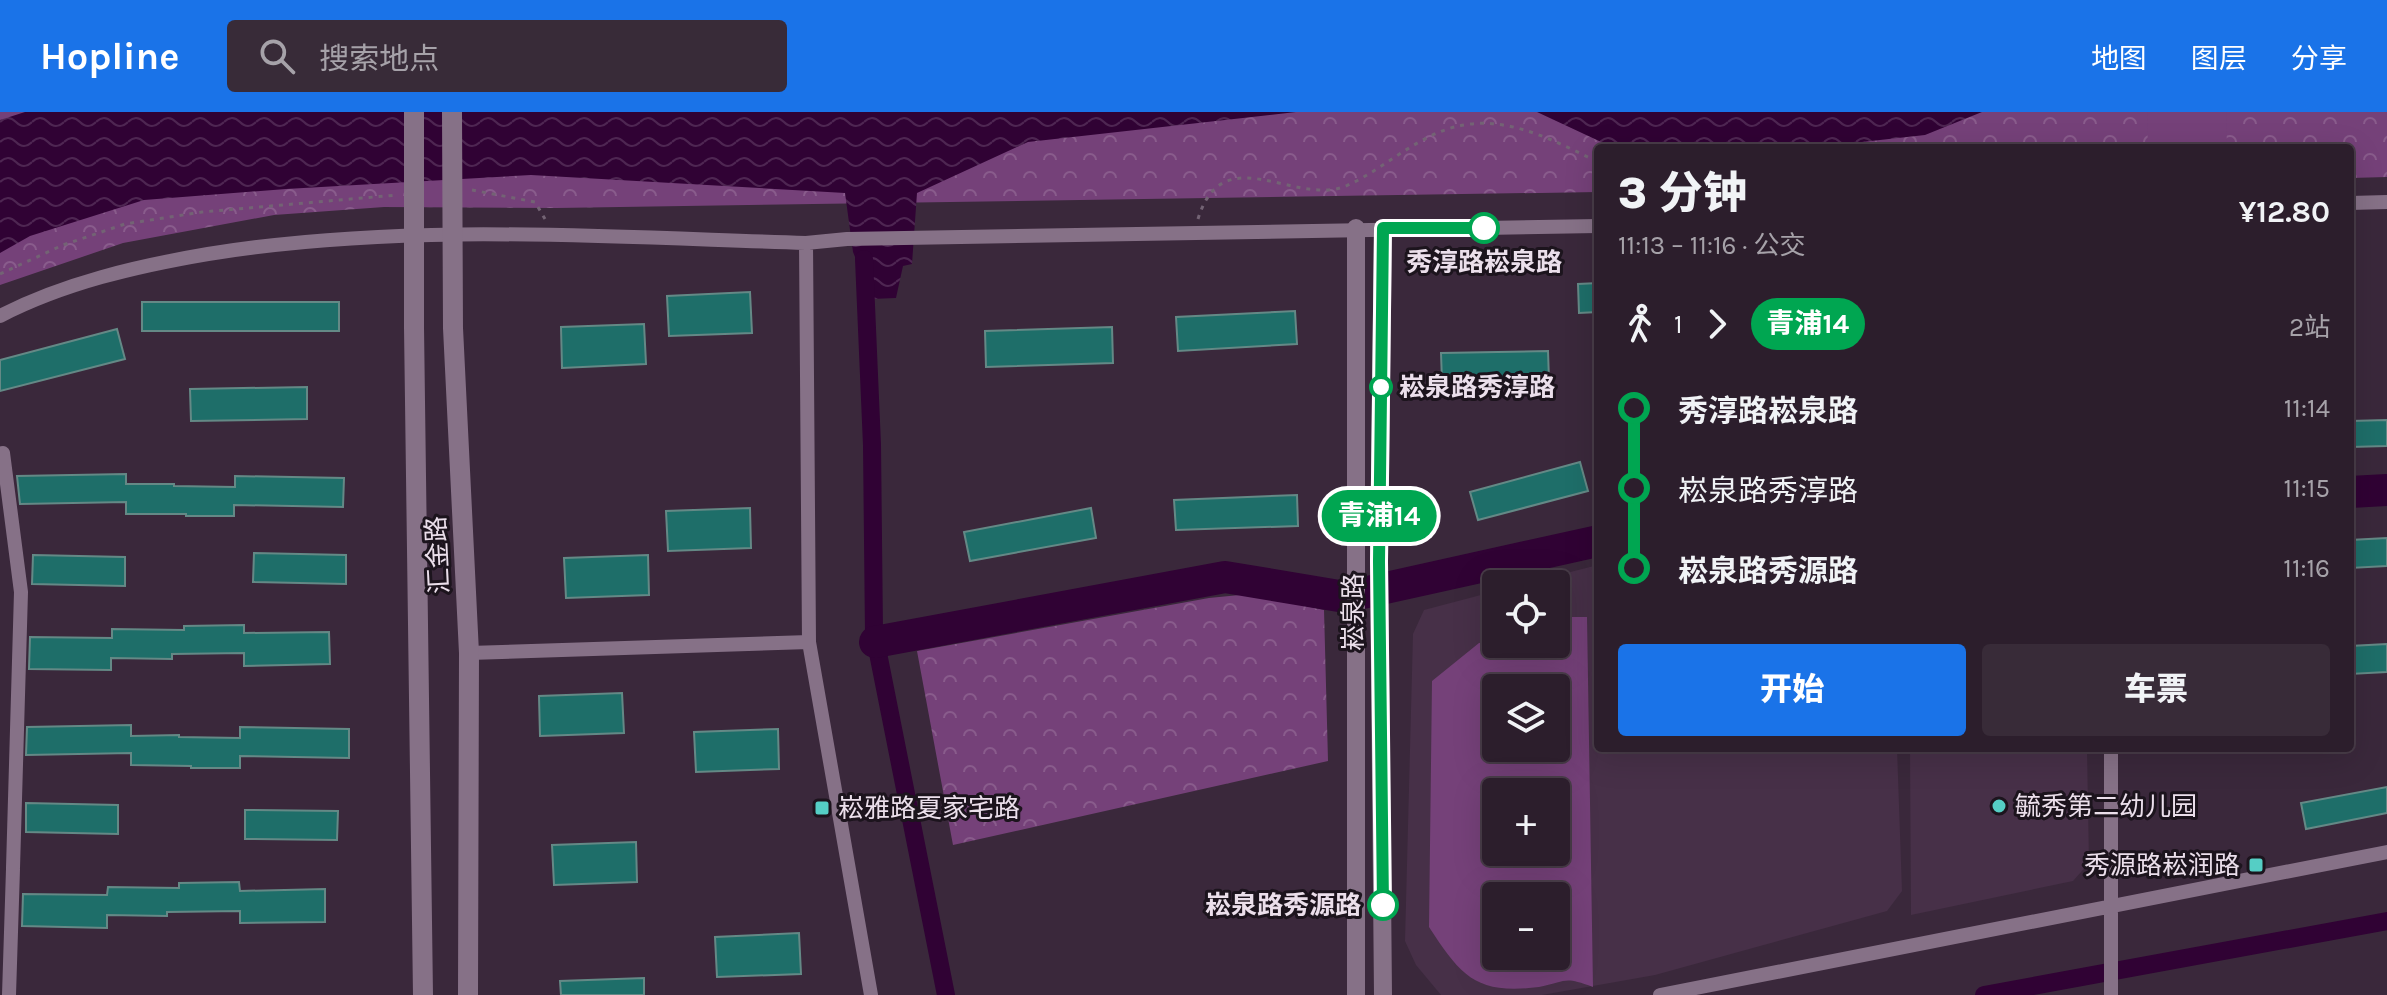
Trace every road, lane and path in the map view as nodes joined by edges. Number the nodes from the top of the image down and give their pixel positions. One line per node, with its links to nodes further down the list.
1 (414, 112): 23 (main road, 汇金路)
2 (452, 112): 18 (main road, 汇金路)
3 (1594, 160): 11 (path)
4 (464, 191): 12 (path)
5 (404, 195): 14 (path)
6 (2387, 202): 7 (street)
7 (2354, 203)
8 (1594, 226): 10 (street)
9 (1356, 228): 10 (street); 11 (street); 26 (street, 崧泉路)
10 (1383, 228): 27 (street, 崧泉路)
11 (1193, 234): 13 (street)
12 (554, 235): 13 (street); 15 (street)
13 (806, 243): 17 (street)
14 (0, 274)
15 (0, 316)
16 (0, 454): 22 (street)
17 (809, 642): 18 (street); 25 (street)
18 (469, 653): 24 (main road, 汇金路)
19 (2111, 752): 21 (street)
20 (2387, 852): 21 (street)
21 (2110, 905): 28 (street); 29 (street)
22 (9, 995)
23 (423, 995)
24 (468, 995)
25 (871, 995)
26 (1356, 995)
27 (1383, 995)
28 (1660, 995)
29 (2111, 995)

